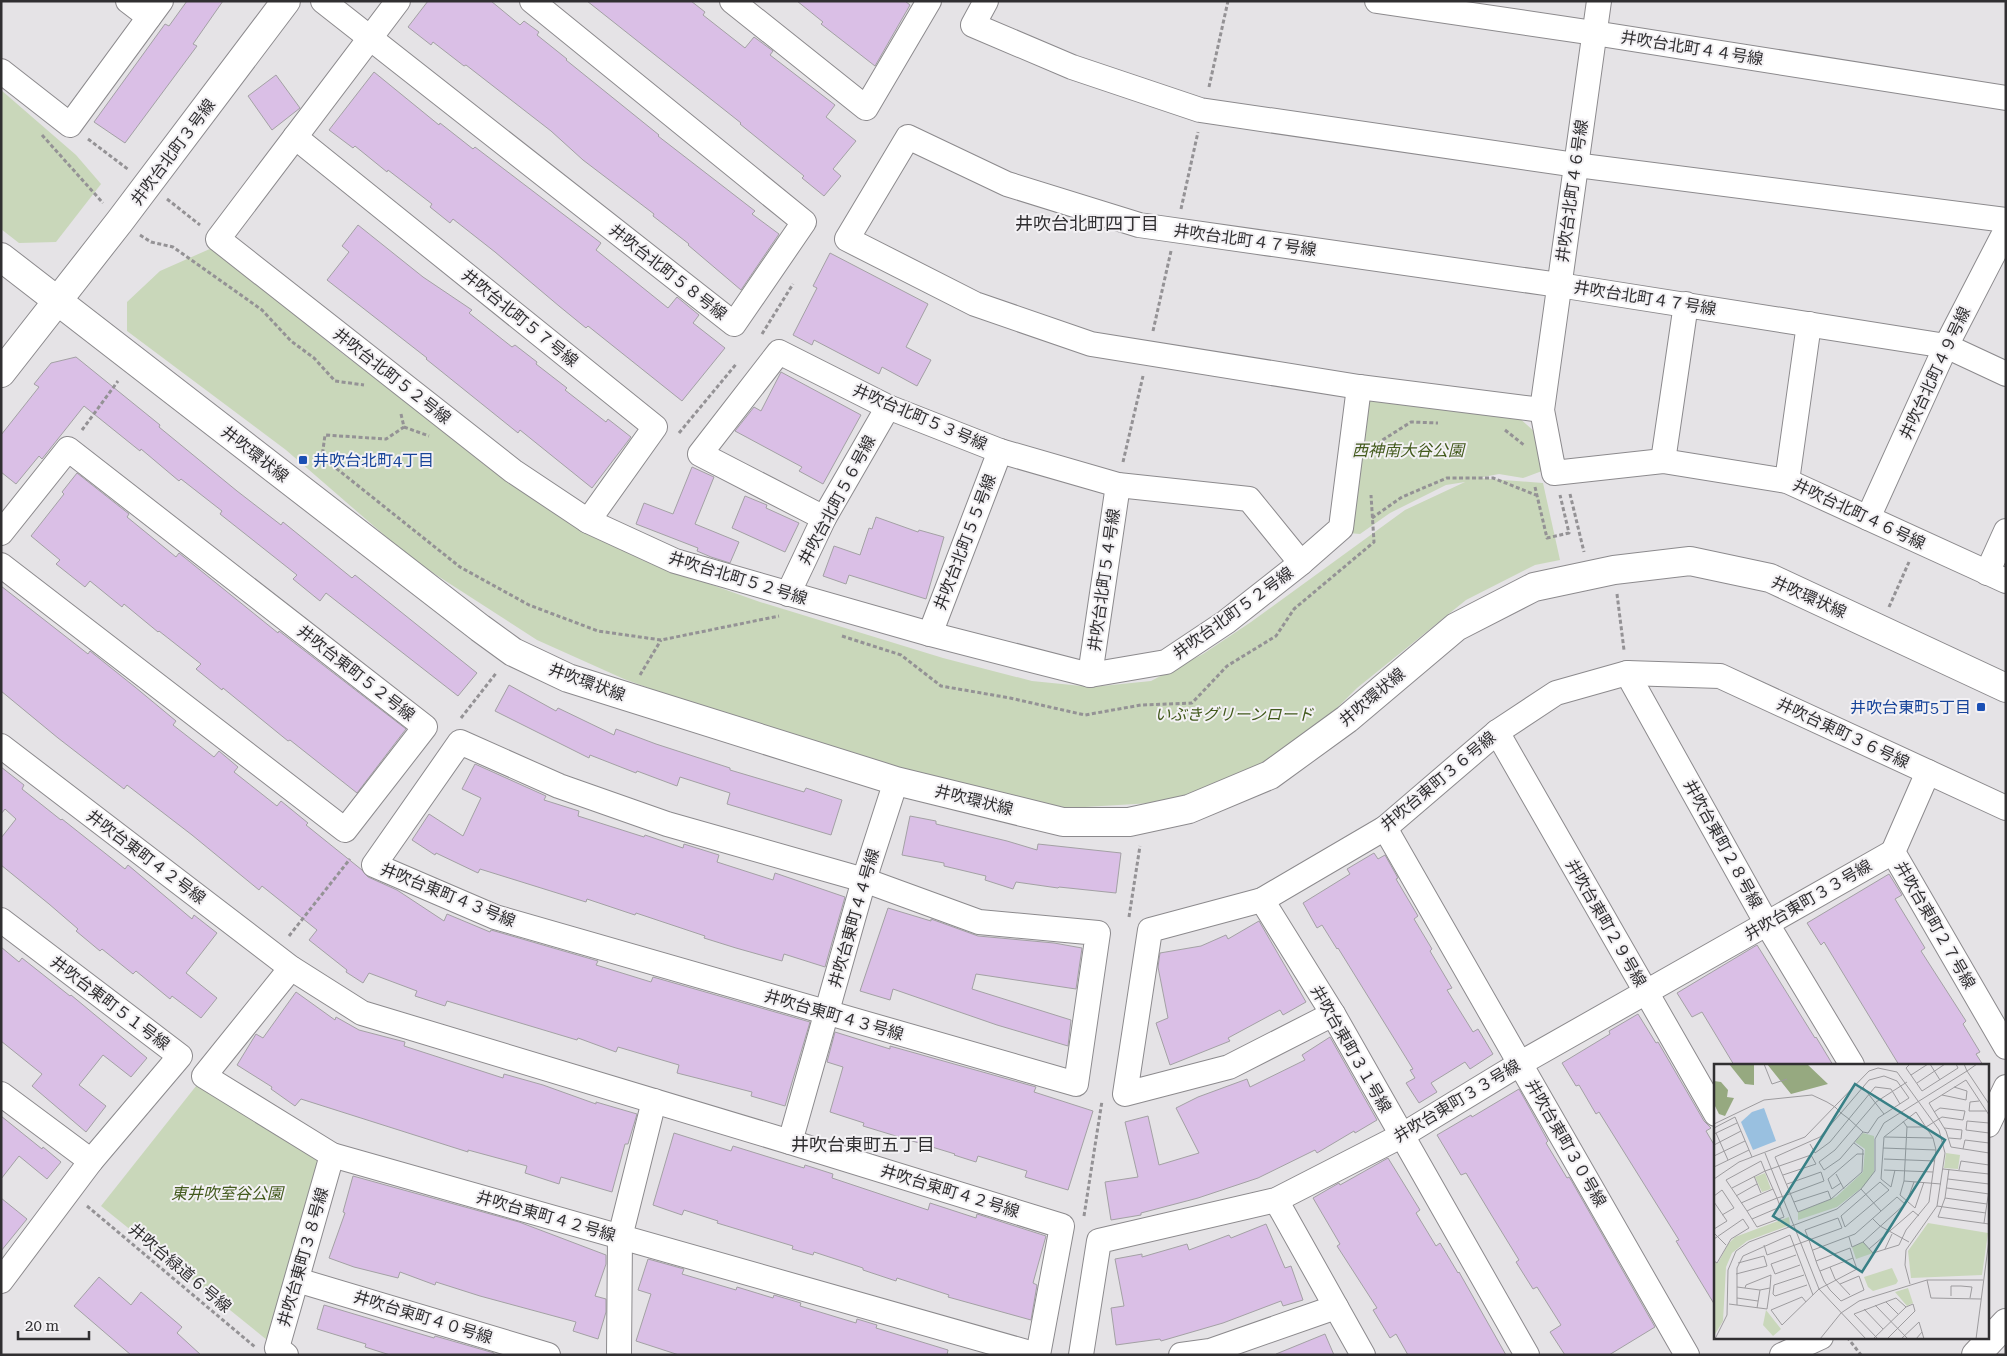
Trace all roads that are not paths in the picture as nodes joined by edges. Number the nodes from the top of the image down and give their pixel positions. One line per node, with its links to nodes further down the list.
1 (128, 1): 11 (street)
2 (286, 1): 22 (street, 井吹台北町３号線)
3 (323, 1): 13 (street, 井吹台北町５８号線)
4 (398, 1): 13 (street)
5 (532, 1): 13 (street, 井吹台北町５８号線)
6 (732, 1): 7 (street)
7 (929, 1)
8 (986, 1): 17 (street)
9 (1377, 1): 12 (street, 井吹台北町４４号線)
10 (1598, 1): 12 (street, 井吹台北町４６号線)
11 (155, 9): 14 (street)
12 (1594, 33): 15 (street, 井吹台北町４４号線); 17 (street, 井吹台北町４６号線)
13 (370, 39): 16 (street)
14 (1, 71)
15 (2006, 98)
16 (295, 137): 37 (street, 井吹台北町５７号線); 37 (street, 井吹台北町５２号線)
17 (1576, 165): 18 (street); 21 (street, 井吹台北町４６号線)
18 (2006, 220)
19 (2006, 230): 25 (street, 井吹台北町４９号線)
20 (1, 257): 22 (street, 井吹環状線)
21 (1559, 285): 23 (street, 井吹台北町４７号線); 28 (street, 井吹台北町４７号線); 30 (street, 井吹台北町４６号線)
22 (58, 301): 26 (street, 井吹台北町３号線); 51 (street, 井吹環状線)
23 (1686, 304): 24 (street, 井吹台北町４７号線); 32 (street)
24 (1809, 324): 25 (street, 井吹台北町４７号線); 33 (street)
25 (1946, 346): 27 (street, 井吹台北町４７号線); 36 (street, 井吹台北町４９号線)
26 (1, 373)
27 (2006, 374)
28 (1359, 387): 30 (street, 井吹台北町４７号線); 40 (street, 井吹台北町５２号線)
29 (888, 407): 31 (street, 井吹台北町５３号線); 35 (street, 井吹台北町５６号線); 35 (street, 井吹台北町５３号線)
30 (1542, 410): 32 (street, 井吹台北町４６号線)
31 (1000, 451): 34 (street, 井吹台北町５３号線); 44 (street, 井吹台北町５５号線)
32 (1663, 461): 33 (street, 井吹台北町４６号線)
33 (1787, 481): 36 (street, 井吹台北町４６号線)
34 (1118, 485): 40 (street, 井吹台北町５３号線); 46 (street, 井吹台北町５４号線)
35 (824, 518): 43 (street, 井吹台北町５６号線)
36 (1868, 518): 42 (street, 井吹台北町４６号線)
37 (588, 521): 43 (street, 井吹台北町５２号線)
38 (2006, 531): 42 (street)
39 (1, 533): 41 (street, 井吹台東町５２号線)
40 (1301, 563): 46 (street, 井吹台北町５２号線)
41 (1, 565)
42 (1996, 577)
43 (785, 605): 44 (street, 井吹台北町５２号線)
44 (930, 634): 46 (street, 井吹台北町５２号線)
45 (1627, 673): 48 (street, 井吹台東町３６号線); 50 (street, 井吹台東町３６号線); 58 (street, 井吹台東町２８号線)
46 (1090, 675)
47 (2006, 688): 51 (street, 井吹環状線)
48 (1497, 732): 53 (street, 井吹台東町３６号線); 60 (street, 井吹台東町２９号線)
49 (1, 746): 59 (street, 井吹台東町４２号線)
50 (1928, 772): 52 (street, 井吹台東町３６号線); 54 (street, 井吹台東町２７号線)
51 (896, 781): 55 (street, 井吹台東町４４号線)
52 (2006, 808)
53 (1385, 828): 56 (street, 井吹台東町３６号線); 64 (street, 井吹台東町３０号線)
54 (1893, 852): 58 (street, 井吹台東町３３号線); 63 (street, 井吹台東町２７号線)
55 (864, 880): 61 (street, 井吹台東町４４号線); 61 (street, 井吹台東町４３号線); 61 (street, 井吹台東町４３号線)
56 (1262, 900): 62 (street, 井吹台東町３１号線); 62 (street, 井吹台東町３６号線)
57 (1, 920): 74 (street, 井吹台東町５１号線)
58 (1767, 924): 60 (street, 井吹台東町３３号線); 65 (street, 井吹台東町２８号線)
59 (291, 968): 68 (street, 井吹台東町４２号線); 73 (street, 井吹台東町４２号線)
60 (1645, 992): 64 (street, 井吹台東町３３号線); 69 (street, 井吹台東町２９号線)
61 (827, 1013): 72 (street, 井吹台東町４４号線)
62 (1333, 1014): 71 (street, 井吹台東町３１号線)
63 (2006, 1047)
64 (1521, 1063): 71 (street, 井吹台東町３３号線); 90 (street, 井吹台東町３０号線)
65 (1851, 1064)
66 (2006, 1088): 70 (street)
67 (1, 1094): 74 (street)
68 (654, 1101): 72 (street, 井吹台東町４２号線); 76 (street)
69 (1714, 1111)
70 (1990, 1121)
71 (1401, 1136): 75 (street, 井吹台東町３３号線); 89 (street, 井吹台東町３１号線)
72 (790, 1142): 85 (street, 井吹台東町４２号線)
73 (332, 1155): 76 (street, 井吹台東町４２号線); 78 (street, 井吹台東町３８号線)
74 (91, 1161): 77 (street)
75 (1276, 1200): 79 (street); 86 (street, 井吹台東町３３号線)
76 (620, 1237): 84 (street); 85 (street, 井吹台東町４２号線)
77 (1, 1280)
78 (297, 1280): 82 (street, 井吹台東町３８号線); 83 (street, 井吹台東町４０号線)
79 (1336, 1308): 87 (street); 88 (street)
80 (2006, 1323): 92 (street)
81 (1819, 1338): 91 (street)
82 (286, 1355)
83 (548, 1355)
84 (619, 1355)
85 (1038, 1355)
86 (1081, 1355)
87 (1181, 1355)
88 (1363, 1355)
89 (1527, 1355)
90 (1687, 1355)
91 (1782, 1355)
92 (1976, 1355)

